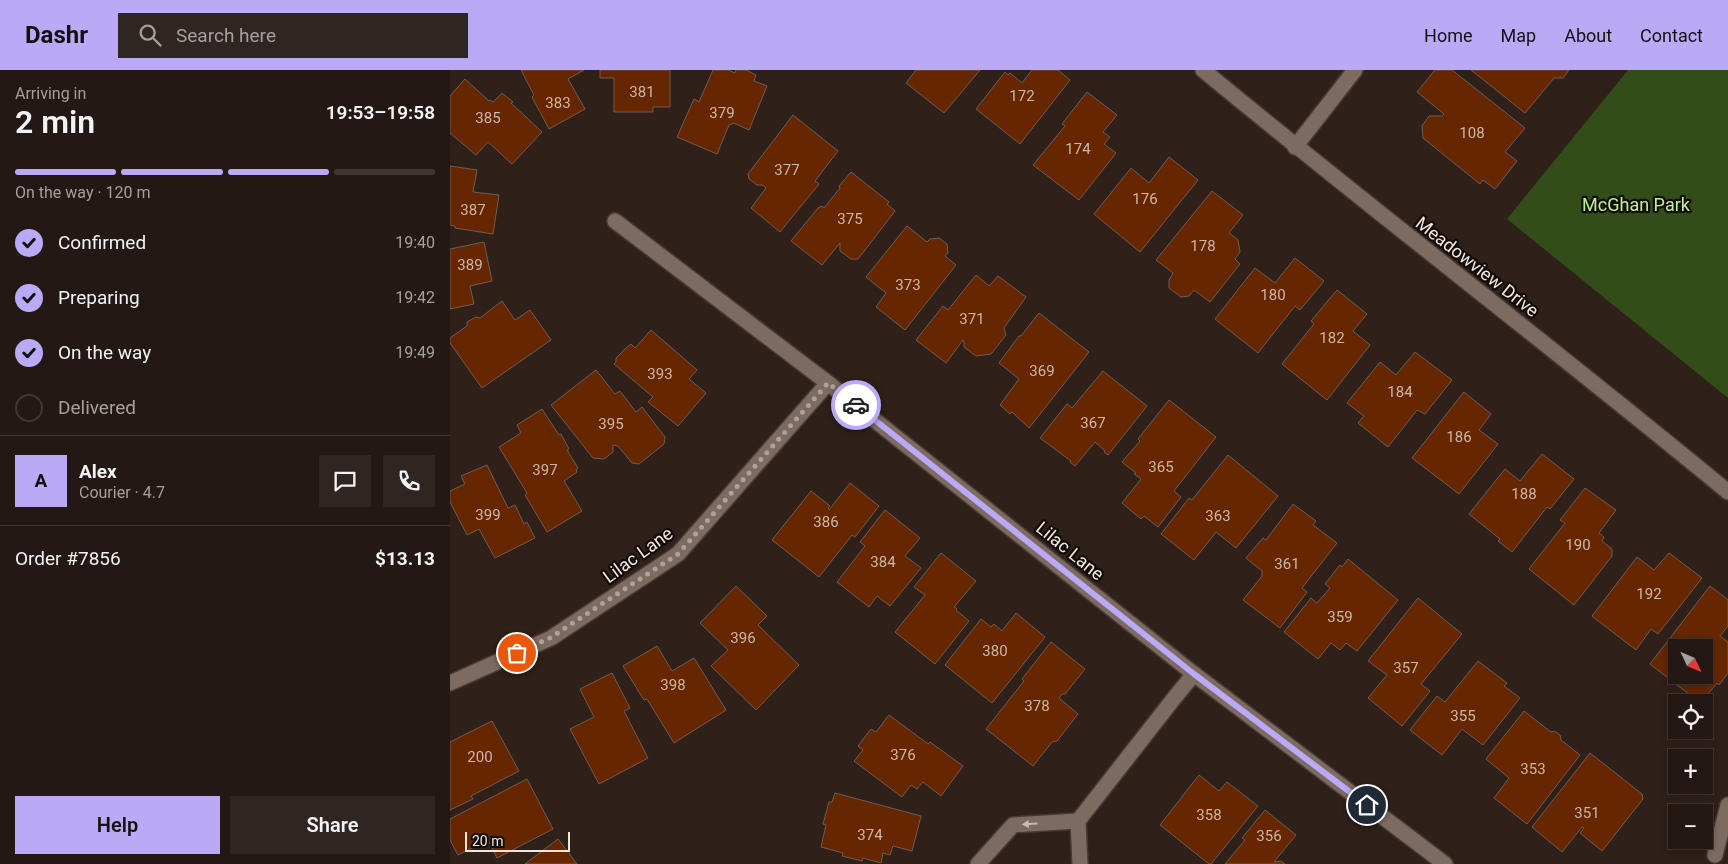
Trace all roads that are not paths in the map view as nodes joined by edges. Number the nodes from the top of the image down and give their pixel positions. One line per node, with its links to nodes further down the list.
1 (1203, 70): 3 (street, Meadowview Drive)
2 (1355, 70): 3 (street)
3 (1296, 147): 6 (street, Meadowview Drive)
4 (615, 221): 5 (street, Lilac Lane)
5 (828, 383): 7 (street, Lilac Lane); 8 (street, Lilac Lane)
6 (1728, 492)
7 (1194, 674): 10 (street); 15 (street, Lilac Lane)
8 (450, 684)
9 (1728, 805): 12 (street)
10 (1078, 821): 13 (street, one-way to 13); 14 (street)
11 (1728, 846): 12 (street)
12 (1711, 859)
13 (978, 864)
14 (1080, 864)
15 (1445, 864)

